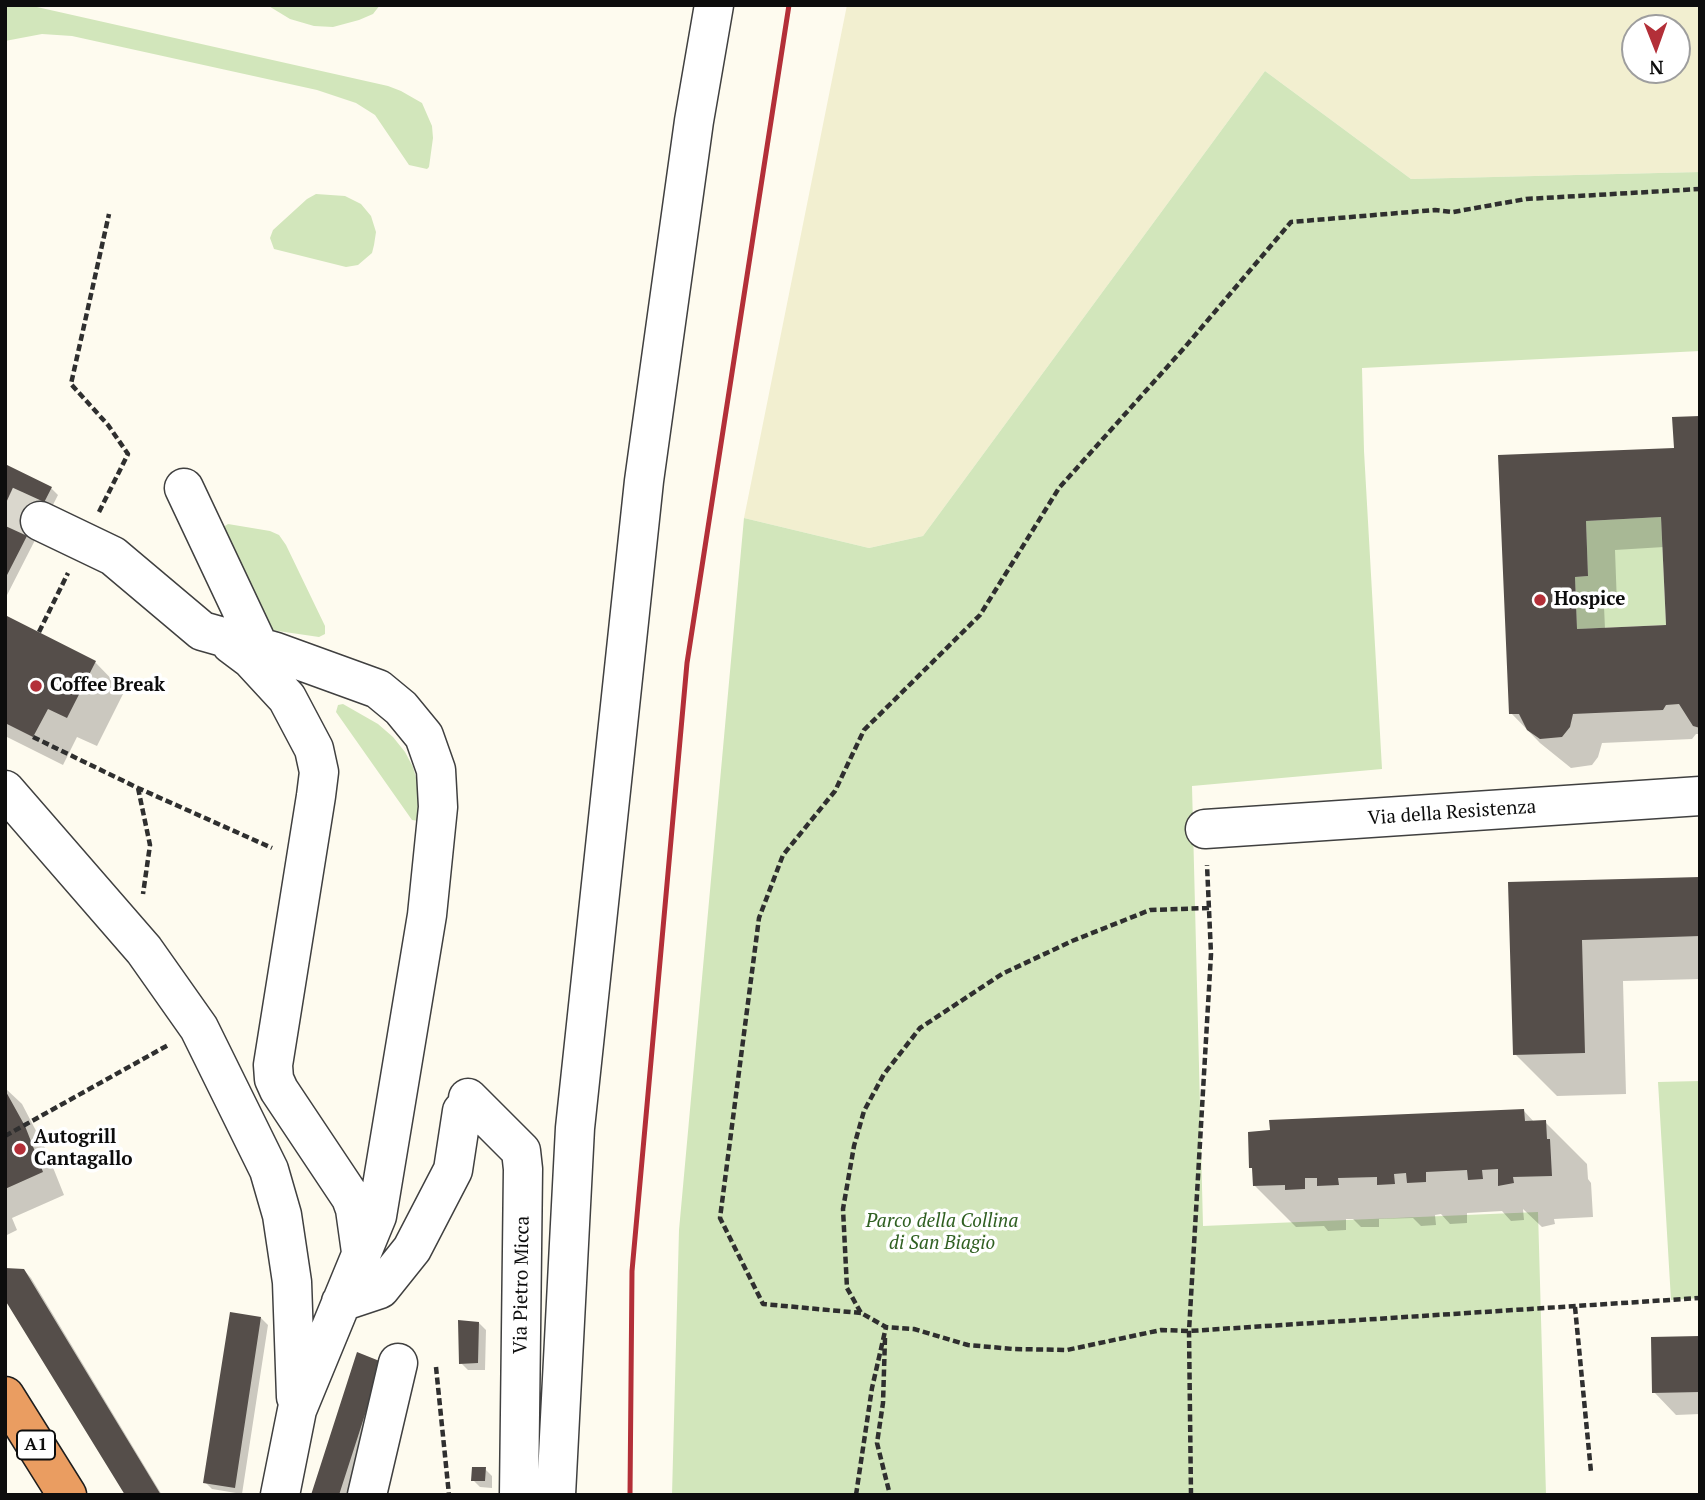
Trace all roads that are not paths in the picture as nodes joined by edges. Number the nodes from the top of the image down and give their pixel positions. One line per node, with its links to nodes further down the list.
1 (714, 5): 18 (street)
2 (184, 488): 5 (street)
3 (40, 522): 4 (street)
4 (218, 636): 5 (street); 9 (street)
5 (259, 647): 9 (street)
6 (5, 790): 13 (street)
7 (1700, 796): 8 (street, Via della Resistenza)
8 (1205, 829)
9 (361, 1255): 10 (street)
10 (341, 1302): 13 (street); 17 (street, Via Pietro Micca)
11 (398, 1363): 16 (street)
12 (5, 1396): 14 (highway, A1)
13 (297, 1410): 15 (street)
14 (66, 1495)
15 (280, 1495)
16 (367, 1495)
17 (519, 1495)
18 (556, 1495)

